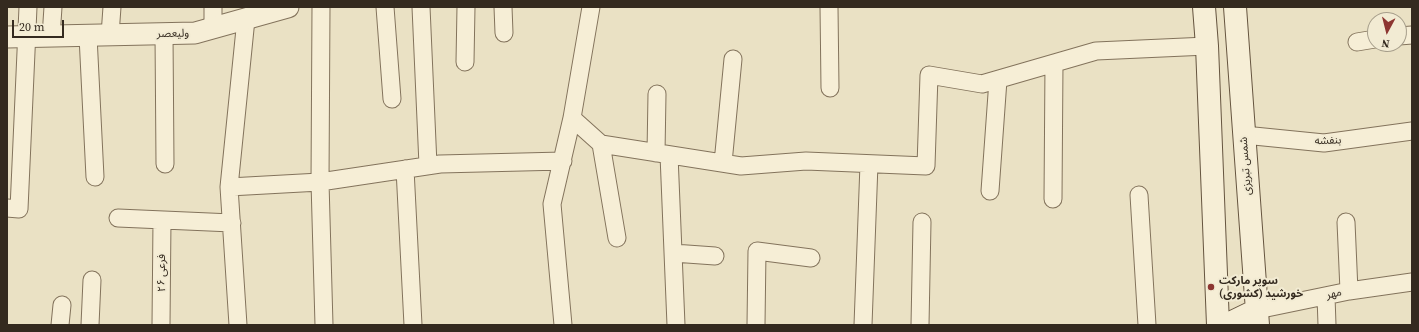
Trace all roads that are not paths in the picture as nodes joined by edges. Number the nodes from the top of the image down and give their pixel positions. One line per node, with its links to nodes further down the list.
1 (28, 7): 21 (street)
2 (53, 7): 22 (street)
3 (112, 7): 19 (street)
4 (213, 7): 16 (street)
5 (286, 7): 15 (street, ولیعصر)
6 (321, 7): 45 (street)
7 (385, 7): 32 (street)
8 (421, 7): 42 (street)
9 (466, 7): 27 (street)
10 (503, 7): 17 (street)
11 (591, 7): 33 (street)
12 (829, 7): 30 (street)
13 (1204, 7): 25 (main road)
14 (1235, 7): 35 (main road, شمس تبریزی)
15 (246, 19): 16 (street, ولیعصر); 46 (street)
16 (213, 28): 18 (street, ولیعصر)
17 (504, 33)
18 (164, 34): 19 (street, ولیعصر); 40 (street)
19 (110, 35): 20 (street, ولیعصر)
20 (88, 36): 22 (street, ولیعصر); 44 (street)
21 (17, 37): 22 (street, ولیعصر); 50 (street)
22 (51, 37)
23 (1367, 41): 24 (street)
24 (1357, 42)
25 (1207, 46): 28 (street); 78 (main road)
26 (733, 60): 39 (street)
27 (465, 62)
28 (1054, 63): 29 (street); 49 (street)
29 (998, 80): 41 (street); 47 (street)
30 (830, 88)
31 (656, 94): 37 (street)
32 (392, 99)
33 (572, 118): 36 (street); 38 (street)
34 (1412, 131): 35 (street, بنفشه)
35 (1244, 134): 65 (main road, شمس تبریزی)
36 (600, 144): 37 (street); 56 (street)
37 (663, 154): 39 (street); 57 (street)
38 (563, 161): 42 (street); 72 (street)
39 (723, 163): 41 (street)
40 (165, 164)
41 (869, 164): 75 (street)
42 (428, 165): 43 (street)
43 (405, 169): 45 (street); 71 (street)
44 (95, 177)
45 (320, 182): 46 (street); 70 (street)
46 (229, 187): 53 (street)
47 (990, 191)
48 (1139, 194): 77 (street)
49 (1053, 199)
50 (7, 208)
51 (118, 218): 52 (street)
52 (162, 220): 53 (street); 68 (street, فرعی ۲۶)
53 (232, 222): 69 (street)
54 (922, 222): 76 (street)
55 (1346, 222): 62 (street)
56 (617, 238)
57 (673, 253): 58 (street); 73 (street)
58 (715, 256)
59 (811, 258): 74 (street)
60 (92, 280): 67 (street)
61 (1412, 282): 62 (street, مهر)
62 (1349, 291): 63 (street, مهر)
63 (1326, 296): 65 (street, مهر); 80 (street)
64 (62, 305): 66 (street)
65 (1258, 317): 79 (main road)
66 (60, 325)
67 (90, 325)
68 (161, 325)
69 (238, 325)
70 (324, 325)
71 (413, 325)
72 (563, 325)
73 (676, 325)
74 (756, 325)
75 (863, 325)
76 (920, 325)
77 (1146, 325)
78 (1218, 325)
79 (1226, 325)
80 (1327, 325)

